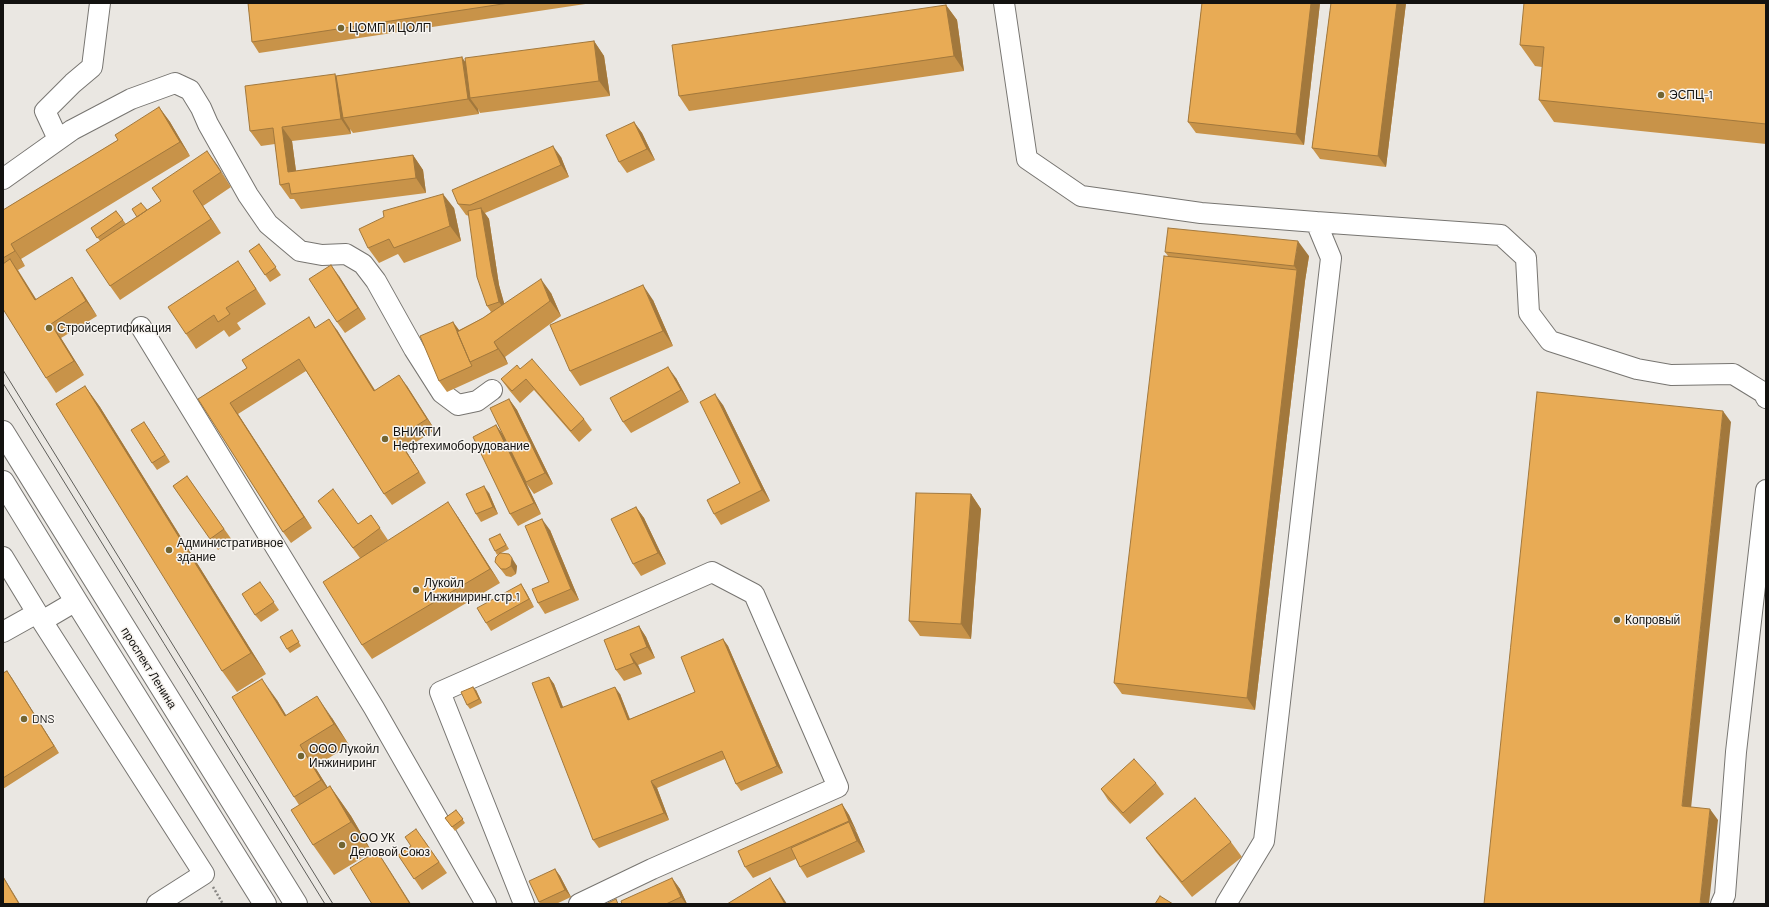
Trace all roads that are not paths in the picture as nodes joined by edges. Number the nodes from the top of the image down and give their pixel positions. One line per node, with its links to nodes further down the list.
1 (100, 3): 3 (lane)
2 (1004, 3): 5 (lane)
3 (58, 140): 4 (lane); 7 (lane)
4 (3, 179)
5 (1316, 222): 8 (lane); 22 (lane)
6 (141, 327): 19 (lane)
7 (492, 390)
8 (1766, 398)
9 (3, 432): 18 (main road, проспект Ленина)
10 (3, 482): 13 (main road)
11 (1766, 490): 23 (lane)
12 (3, 558): 14 (lane)
13 (76, 601): 14 (lane); 17 (main road)
14 (39, 617): 15 (lane); 16 (lane)
15 (3, 632)
16 (157, 904)
17 (265, 904)
18 (296, 904)
19 (486, 904)
20 (524, 904): 21 (lane)
21 (579, 904)
22 (1226, 904)
23 (1721, 904)

